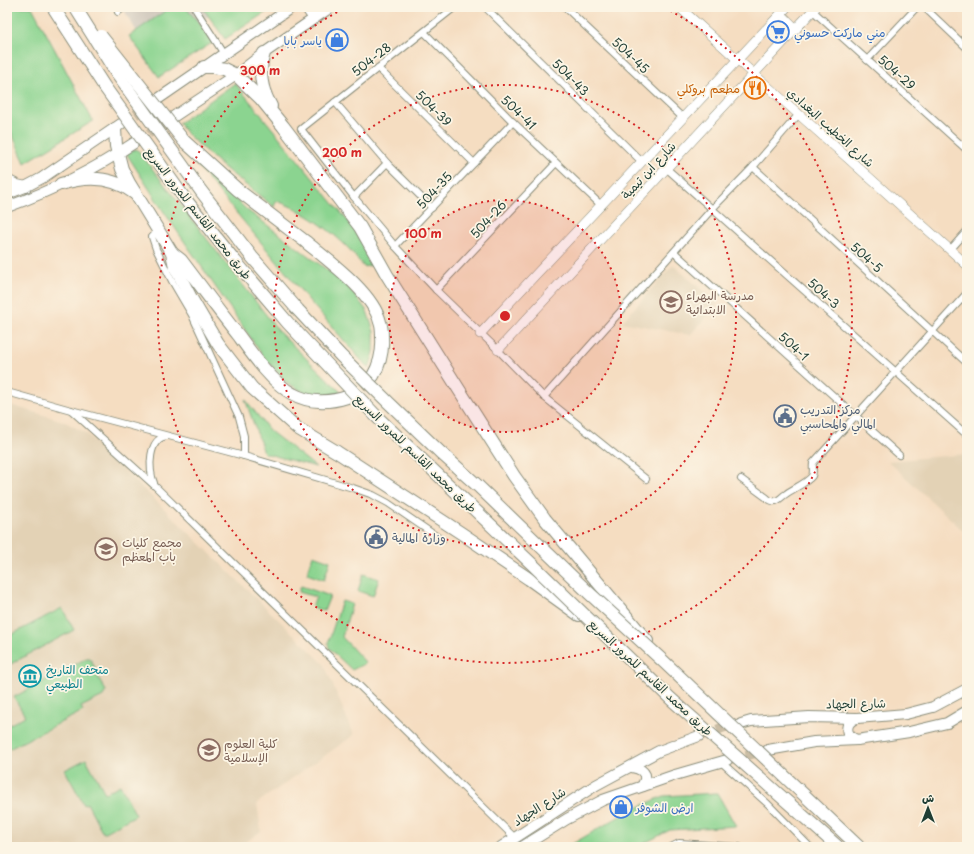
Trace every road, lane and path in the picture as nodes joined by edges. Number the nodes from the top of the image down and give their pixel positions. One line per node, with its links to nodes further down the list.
1 (53, 7): 85 (highway, طريق محمد القاسم للمرور السريع, bridge)
2 (76, 7): 71 (highway, bridge); 86 (highway, طريق محمد القاسم للمرور السريع, bridge)
3 (124, 7): 16 (street)
4 (194, 7): 23 (street)
5 (292, 7): 23 (main road)
6 (306, 7): 18 (main road)
7 (331, 7): 18 (main road)
8 (455, 7): 20 (street, 504-28)
9 (485, 7): 41 (street, 504-43)
10 (564, 7): 34 (street, 504-45)
11 (679, 7): 24 (street, شارع الخطيب البغدادي)
12 (787, 7): 17 (street, شارع ابن تيمية)
13 (917, 7): 25 (street)
14 (924, 7): 21 (street)
15 (814, 9): 19 (street, شارع ابن تيمية); 25 (street, 504-29)
16 (118, 12)
17 (780, 14): 19 (street); 24 (street, شارع ابن تيمية)
18 (314, 19): 22 (main road)
19 (796, 29): 28 (street, شارع ابن تيمية)
20 (424, 32): 27 (street, 504-28); 35 (street, 504-41)
21 (967, 48)
22 (264, 53): 29 (main road); 36 (highway)
23 (224, 54): 26 (main road)
24 (738, 60): 28 (street, شارع الخطيب البغدادي); 34 (street, شارع ابن تيمية)
25 (867, 60): 39 (street, 504-29)
26 (204, 68): 29 (highway); 30 (main road)
27 (378, 68): 31 (street, 504-28); 43 (street, 504-39)
28 (754, 74): 32 (street, شارع الخطيب البغدادي); 46 (street, شارع ابن تيمية)
29 (236, 75): 33 (main road); 36 (highway)
30 (158, 99)
31 (335, 102): 42 (street); 52 (street, 504-28)
32 (799, 114): 45 (street); 60 (street, شارع الخطيب البغدادي)
33 (173, 117)
34 (683, 118): 41 (street, شارع ابن تيمية)
35 (513, 122): 43 (street, 504-35); 44 (street, 504-41)
36 (283, 126): 86 (highway, bridge)
37 (118, 127): 40 (highway); 49 (main road)
38 (134, 143): 40 (main road)
39 (967, 150)
40 (118, 154): 48 (main road); 51 (highway)
41 (642, 162): 53 (street, شارع ابن تيمية)
42 (386, 163): 52 (street); 55 (street)
43 (474, 163): 55 (street, 504-35)
44 (556, 163): 53 (street, 504-41); 64 (street, 504-26)
45 (753, 167): 56 (street); 66 (street, 504-5)
46 (666, 168): 56 (street, 504-3); 68 (street, شارع ابن تيمية)
47 (7, 180): 49 (main road)
48 (61, 184): 49 (main road); 51 (highway); 54 (main road)
49 (25, 187): 50 (main road)
50 (7, 194)
51 (138, 196): 57 (highway)
52 (354, 197): 59 (street)
53 (602, 206): 67 (street, شارع ابن تيمية)
54 (7, 207)
55 (432, 208): 59 (street, 504-35)
56 (712, 209): 61 (street); 70 (street, 504-3)
57 (158, 231): 62 (highway); 80 (street)
58 (967, 231): 60 (street)
59 (396, 246): 64 (street)
60 (950, 250): 63 (street, شارع الخطيب البغدادي)
61 (674, 252): 74 (street); 76 (street, 504-1)
62 (172, 253): 73 (highway); 85 (highway, bridge)
63 (967, 266)
64 (436, 290): 67 (street)
65 (967, 293): 66 (street)
66 (932, 331): 69 (street, 504-5); 70 (street)
67 (480, 334): 68 (street)
68 (498, 350): 74 (street)
69 (967, 363)
70 (896, 372): 76 (street); 77 (street, 504-3)
71 (373, 376)
72 (7, 392): 75 (street)
73 (346, 397)
74 (544, 397): 81 (street)
75 (71, 410): 78 (street); 83 (street)
76 (856, 416): 79 (street, 504-1); 82 (street)
77 (967, 435)
78 (170, 436): 80 (street); 83 (street)
79 (899, 455)
80 (244, 456): 84 (street)
81 (646, 479)
82 (741, 479)
83 (156, 487): 97 (street)
84 (442, 540)
85 (601, 631): 105 (highway, طريق محمد القاسم للمرور السريع, bridge)
86 (663, 661): 106 (highway, طريق محمد القاسم للمرور السريع, bridge)
87 (967, 689): 89 (main road, شارع الجهاد)
88 (967, 711): 92 (main road)
89 (857, 718): 90 (main road, شارع الجهاد); 92 (main road)
90 (741, 724)
91 (699, 736): 95 (main road, شارع الجهاد)
92 (857, 740): 93 (main road)
93 (768, 750)
94 (723, 760): 96 (main road); 104 (street)
95 (632, 767): 96 (main road); 97 (main road, شارع الجهاد)
96 (643, 786): 101 (main road)
97 (515, 838): 100 (main road, شارع الجهاد)
98 (692, 845): 99 (street); 102 (street)
99 (721, 846): 103 (street)
100 (501, 847)
101 (523, 847)
102 (671, 847)
103 (739, 847)
104 (810, 847)
105 (838, 847)
106 (859, 847)

